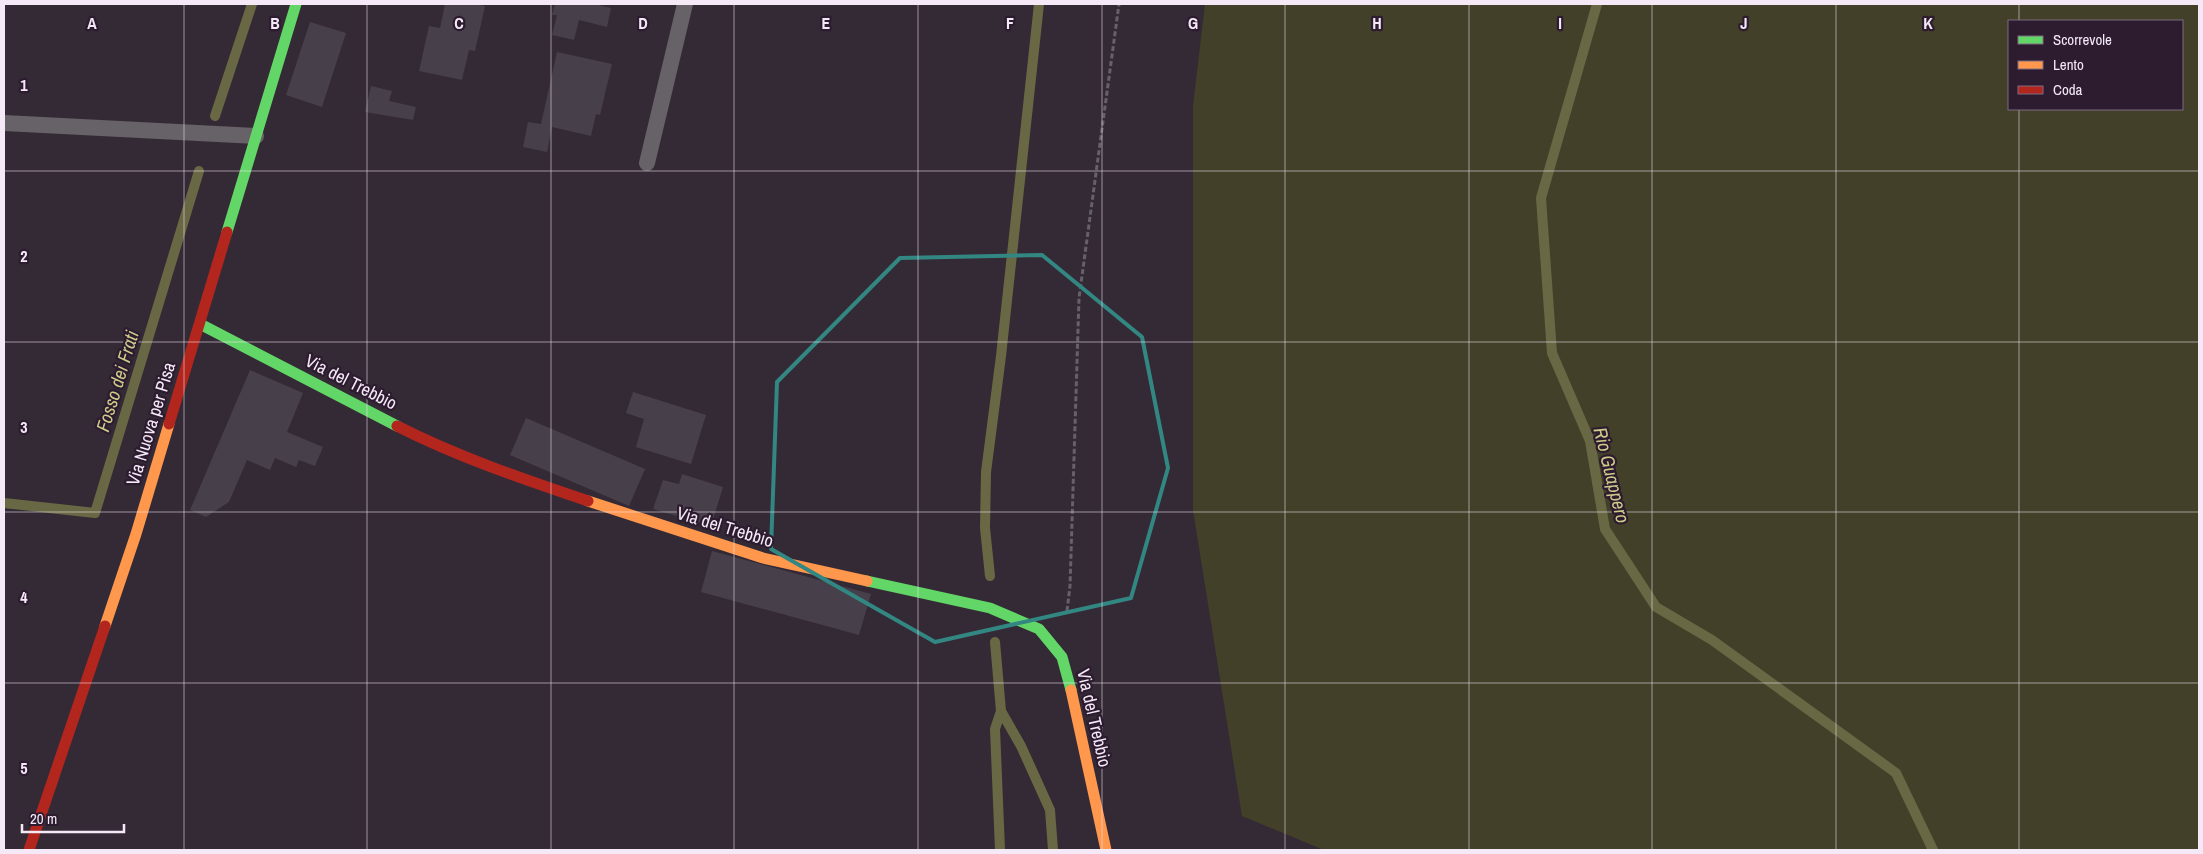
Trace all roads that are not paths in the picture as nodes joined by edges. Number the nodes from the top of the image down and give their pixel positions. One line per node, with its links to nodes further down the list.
1 (296, 4): 4 (street, Via Nuova per Pisa)
2 (685, 4): 5 (lane)
3 (4, 123): 4 (lane)
4 (256, 136): 6 (street, Via Nuova per Pisa)
5 (647, 163)
6 (200, 324): 7 (street, Via Nuova per Pisa); 8 (street, Via del Trebbio)
7 (29, 850)
8 (1106, 850)

